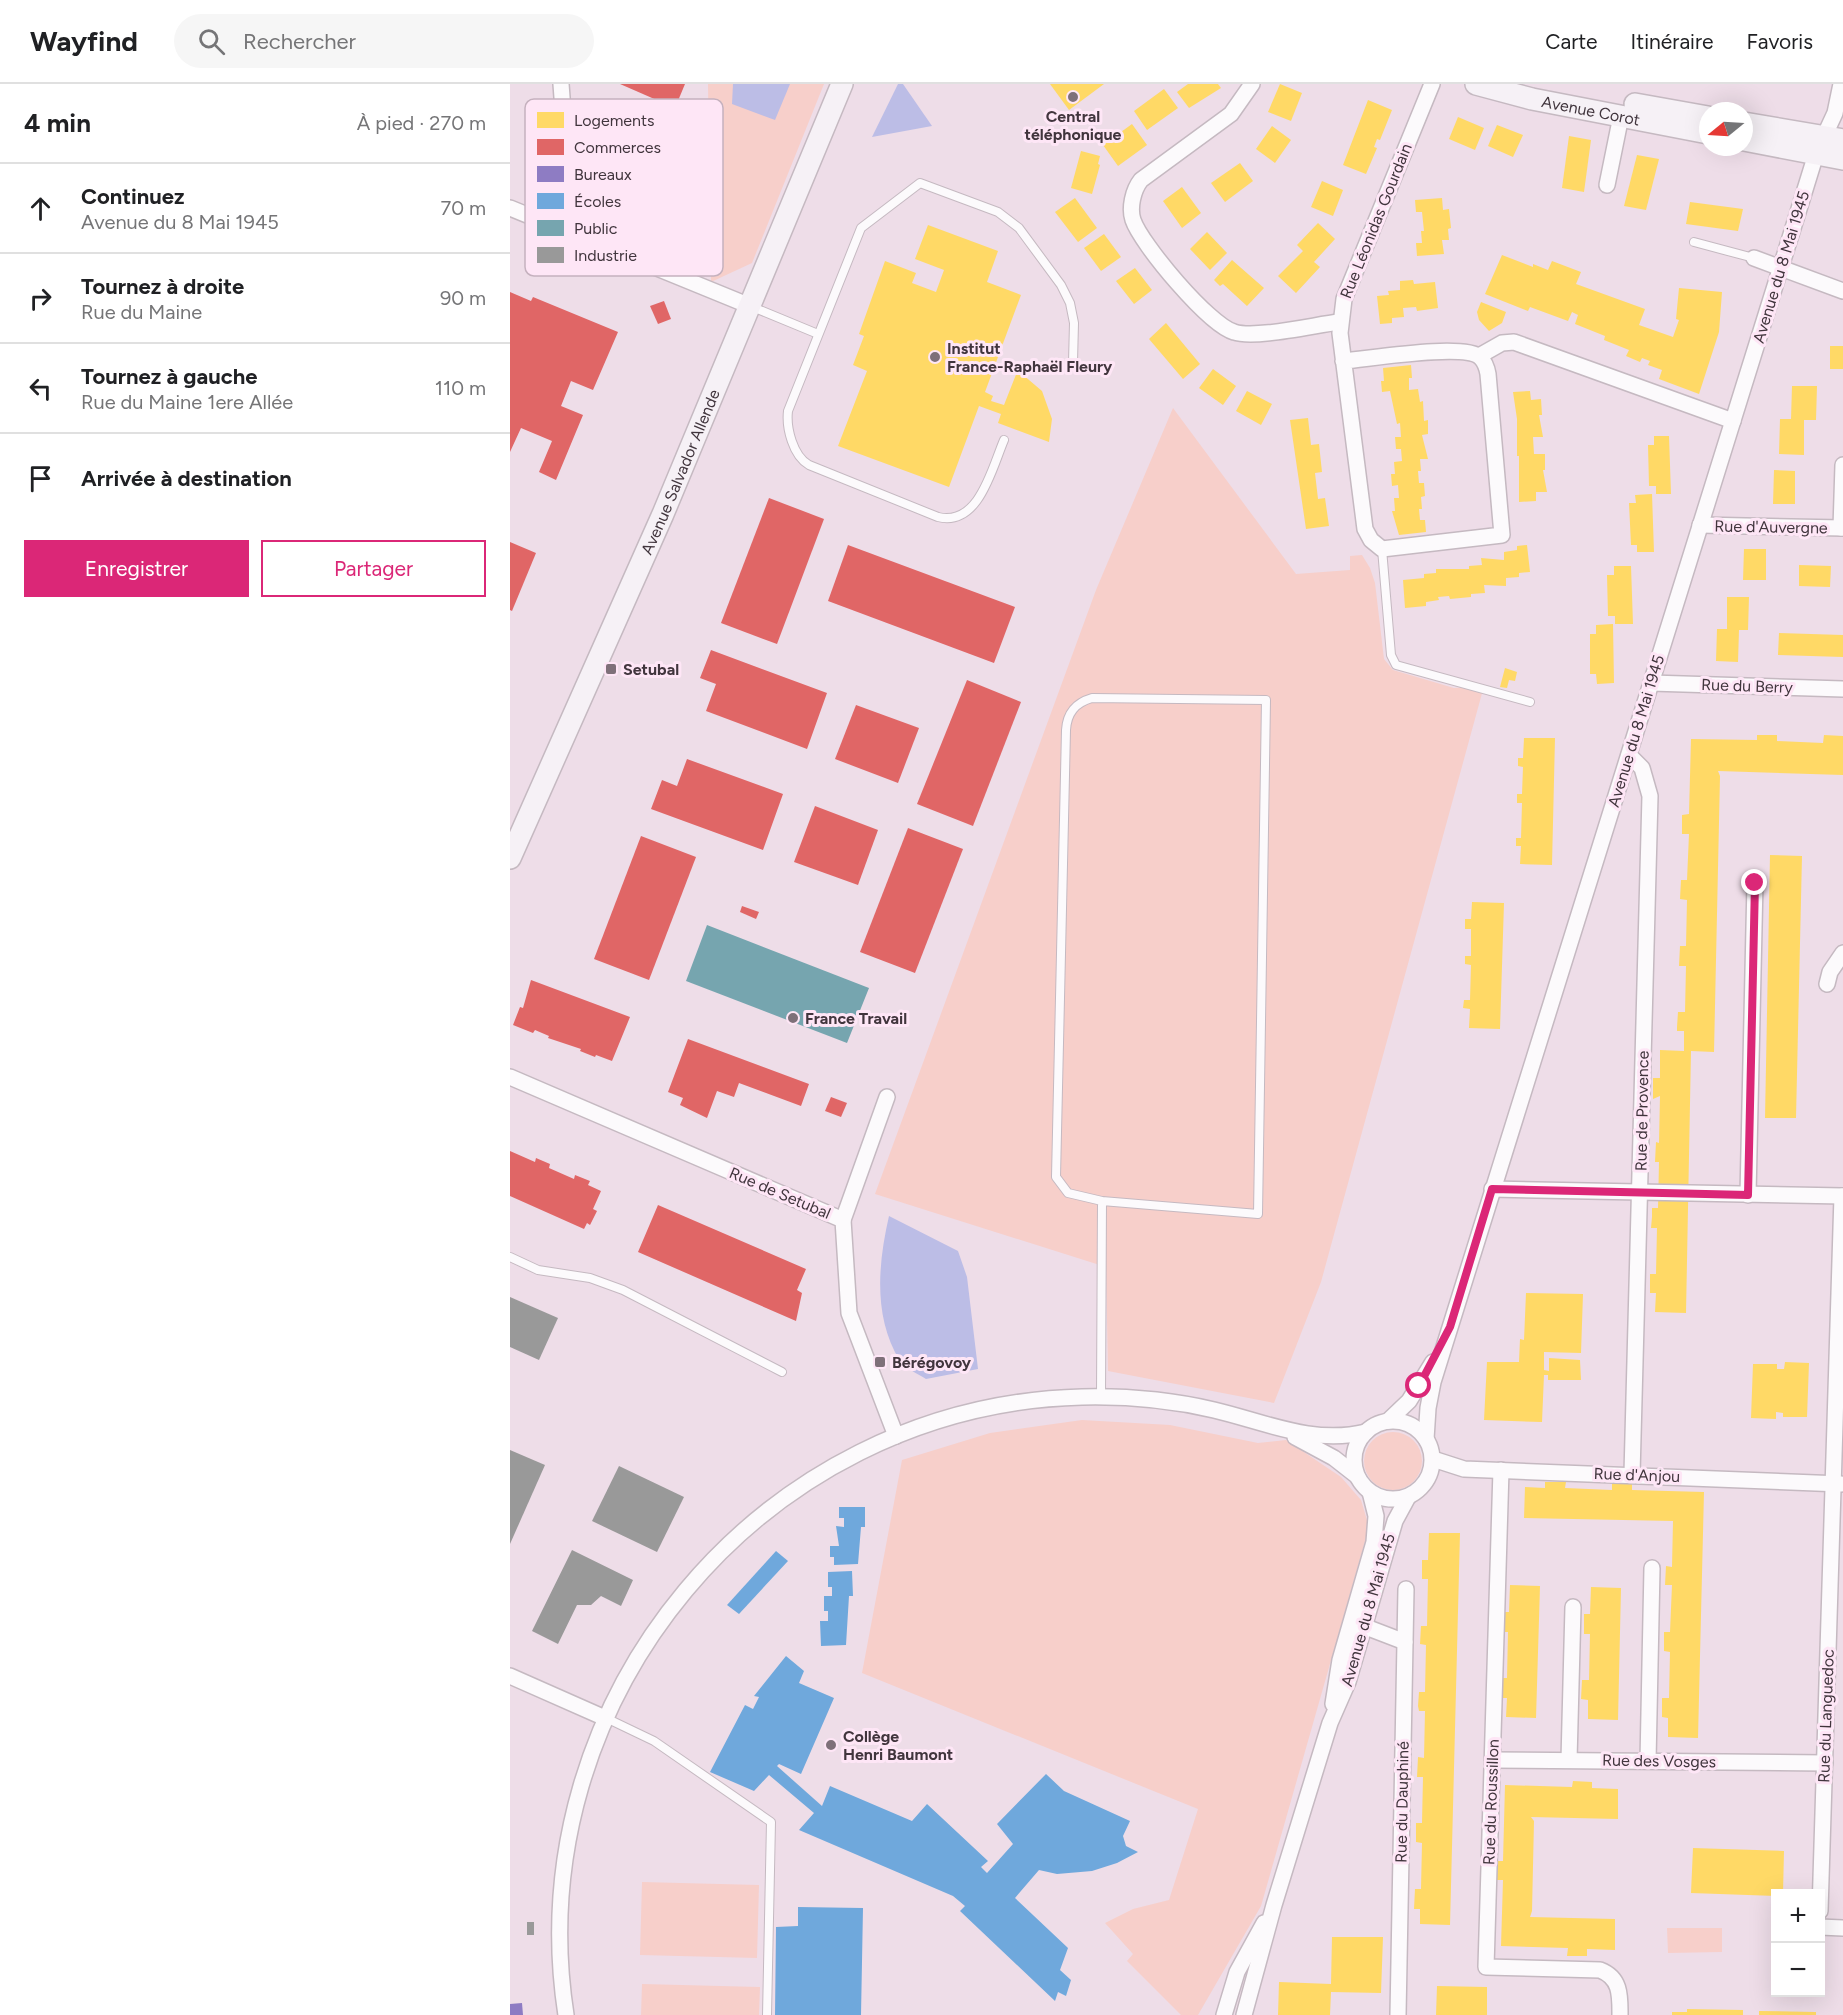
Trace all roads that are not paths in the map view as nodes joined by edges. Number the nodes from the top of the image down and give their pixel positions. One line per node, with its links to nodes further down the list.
1 (561, 84): 8 (street)
2 (842, 84): 24 (street, Avenue Salvador Allende)
3 (1252, 84): 25 (street)
4 (1432, 84): 25 (street, Rue Léonidas Gourdain)
5 (1476, 84): 10 (street, Avenue Corot)
6 (1501, 84): 9 (street, Avenue Corot)
7 (1841, 84): 14 (street, Avenue du 8 Mai 1945)
8 (562, 99)
9 (1699, 115)
10 (1622, 116): 12 (street, Avenue Corot); 16 (street)
11 (1753, 125): 14 (street)
12 (1699, 131)
13 (1753, 140): 14 (street)
14 (1828, 144): 15 (street); 21 (street, Avenue du 8 Mai 1945)
15 (1843, 159)
16 (1607, 185)
17 (510, 208): 18 (street)
18 (525, 214)
19 (1694, 242): 20 (lane)
20 (1754, 258): 21 (street)
21 (1781, 267): 23 (street); 30 (street, Avenue du 8 Mai 1945)
22 (676, 276): 24 (street)
23 (1843, 291)
24 (750, 306): 26 (lane); 40 (street, Avenue Salvador Allende)
25 (1339, 322): 28 (street, Rue Léonidas Gourdain)
26 (818, 334): 29 (lane); 31 (lane)
27 (1479, 356): 28 (street); 30 (street); 35 (street)
28 (1343, 361): 35 (street, Rue Léonidas Gourdain)
29 (1073, 362)
30 (1733, 421): 33 (street, Avenue du 8 Mai 1945)
31 (1004, 440)
32 (1843, 465): 34 (street, Rue d'Auvergne)
33 (1700, 525): 34 (street, Rue d'Auvergne); 36 (street, Avenue du 8 Mai 1945)
34 (1842, 528)
35 (1382, 549): 38 (lane)
36 (1651, 684): 37 (street, Rue du Berry); 39 (street, Avenue du 8 Mai 1945)
37 (1843, 689)
38 (1530, 702)
39 (1629, 755): 46 (street, Avenue du 8 Mai 1945); 47 (street, Rue de Provence)
40 (510, 858)
41 (1755, 883): 48 (street)
42 (1843, 954): 43 (street)
43 (1827, 984)
44 (510, 1077): 51 (street, Rue de Setubal)
45 (887, 1097): 51 (street)
46 (1492, 1189): 47 (street); 53 (street, Avenue du 8 Mai 1945)
47 (1640, 1192): 48 (street); 63 (street, Rue de Provence)
48 (1748, 1195): 49 (street)
49 (1842, 1196): 65 (street, Rue du Languedoc)
50 (1102, 1201): 50 (lane); 55 (lane)
51 (843, 1220): 59 (street, Rue de Setubal)
52 (510, 1257): 54 (lane)
53 (1450, 1327): 56 (street, Avenue du 8 Mai 1945); 60 (street, Avenue du 8 Mai 1945)
54 (782, 1372)
55 (1101, 1397): 57 (street); 59 (street)
56 (1388, 1421): 58 (street); 60 (street)
57 (1274, 1427): 58 (street); 64 (street)
58 (1366, 1432): 64 (street)
59 (896, 1436): 74 (street)
60 (1426, 1439): 61 (street)
61 (1433, 1459): 62 (street, Rue d'Anjou); 67 (street)
62 (1500, 1470): 63 (street, Rue d'Anjou); 75 (street, Rue du Roussillon)
63 (1632, 1474): 65 (street, Rue d'Anjou)
64 (1357, 1476): 66 (street)
65 (1838, 1484): 78 (street, Rue du Languedoc)
66 (1370, 1492): 67 (street); 71 (street, Avenue du 8 Mai 1945)
67 (1408, 1497): 71 (street, Avenue du 8 Mai 1945)
68 (1652, 1568): 77 (street)
69 (1406, 1589): 72 (street, Rue du Dauphiné)
70 (1573, 1607): 76 (street)
71 (1358, 1624): 72 (street); 80 (street, Avenue du 8 Mai 1945)
72 (1406, 1642): 87 (street, Rue du Dauphiné)
73 (510, 1676): 74 (street)
74 (605, 1718): 83 (street); 84 (lane)
75 (1492, 1760): 76 (street, Rue des Vosges); 88 (street, Rue du Roussillon)
76 (1569, 1760): 77 (street, Rue des Vosges)
77 (1648, 1761): 78 (street, Rue des Vosges)
78 (1825, 1763): 79 (street, Rue du Languedoc)
79 (1822, 1889)
80 (1274, 1905): 85 (street, Avenue du 8 Mai 1945); 86 (street, Avenue du 8 Mai 1945)
81 (1825, 1927): 82 (street)
82 (1843, 1928)
83 (567, 2015)
84 (766, 2015)
85 (1224, 2015)
86 (1244, 2015)
87 (1398, 2015)
88 (1620, 2015)

